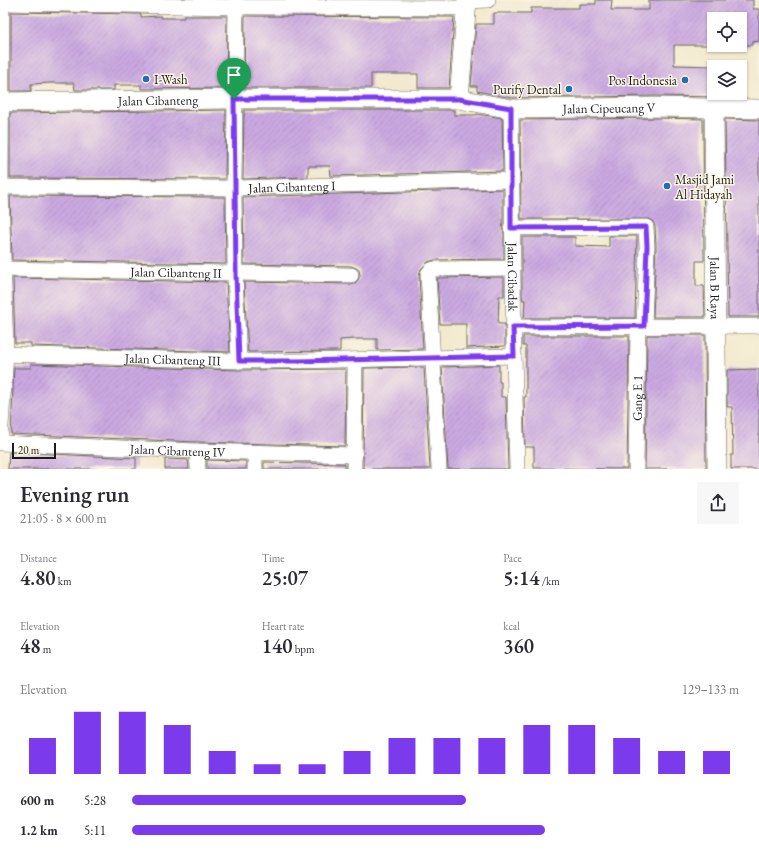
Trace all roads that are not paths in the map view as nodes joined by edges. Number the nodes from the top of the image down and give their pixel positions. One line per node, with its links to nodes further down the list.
1 (488, 0): 4 (street)
2 (1, 2): 3 (street); 7 (street)
3 (236, 3): 4 (street); 5 (street)
4 (466, 3): 6 (street)
5 (234, 99): 6 (street, Jalan Cibanteng); 7 (street, Jalan Cibanteng); 13 (street)
6 (459, 99): 8 (street, Jalan Cipeucang V)
7 (0, 102): 12 (street)
8 (511, 108): 9 (street, Jalan Cipeucang V); 11 (street, Jalan Cibadak)
9 (714, 108): 10 (street, Jalan Cipeucang V); 22 (street, Jalan B Raya)
10 (759, 109)
11 (512, 180): 13 (street, Jalan Cibanteng I); 14 (street, Jalan Cibadak)
12 (1, 187): 13 (street, Jalan Cibanteng I); 16 (street)
13 (234, 188): 17 (street)
14 (511, 228): 15 (street, Jalan Cibadak); 19 (street, Gang E 1)
15 (513, 268): 21 (street, Jalan Cibadak); 25 (street)
16 (1, 269): 17 (street, Jalan Cibanteng II); 23 (street)
17 (236, 274): 18 (street, Jalan Cibanteng II); 27 (street)
18 (351, 275)
19 (641, 326): 21 (street); 22 (street); 37 (street, Gang E 1)
20 (759, 326): 22 (street)
21 (513, 327): 24 (street, Jalan Cibadak)
22 (716, 327): 38 (street, Jalan B Raya)
23 (3, 354): 27 (street, Jalan Cibanteng III); 28 (street)
24 (514, 356): 25 (street, Jalan Cibanteng III); 36 (street, Jalan Cibadak)
25 (432, 358): 26 (street, Jalan Cibanteng III); 35 (street)
26 (355, 360): 27 (street, Jalan Cibanteng III); 32 (street)
27 (239, 361)
28 (0, 440)
29 (0, 443): 30 (street, Jalan Cibanteng IV)
30 (197, 451): 31 (street, Jalan Cibanteng IV); 33 (street)
31 (255, 452): 32 (street, Jalan Cibanteng IV); 34 (street)
32 (354, 462)
33 (198, 469)
34 (255, 469)
35 (439, 469)
36 (517, 469)
37 (636, 469)
38 (717, 469)

